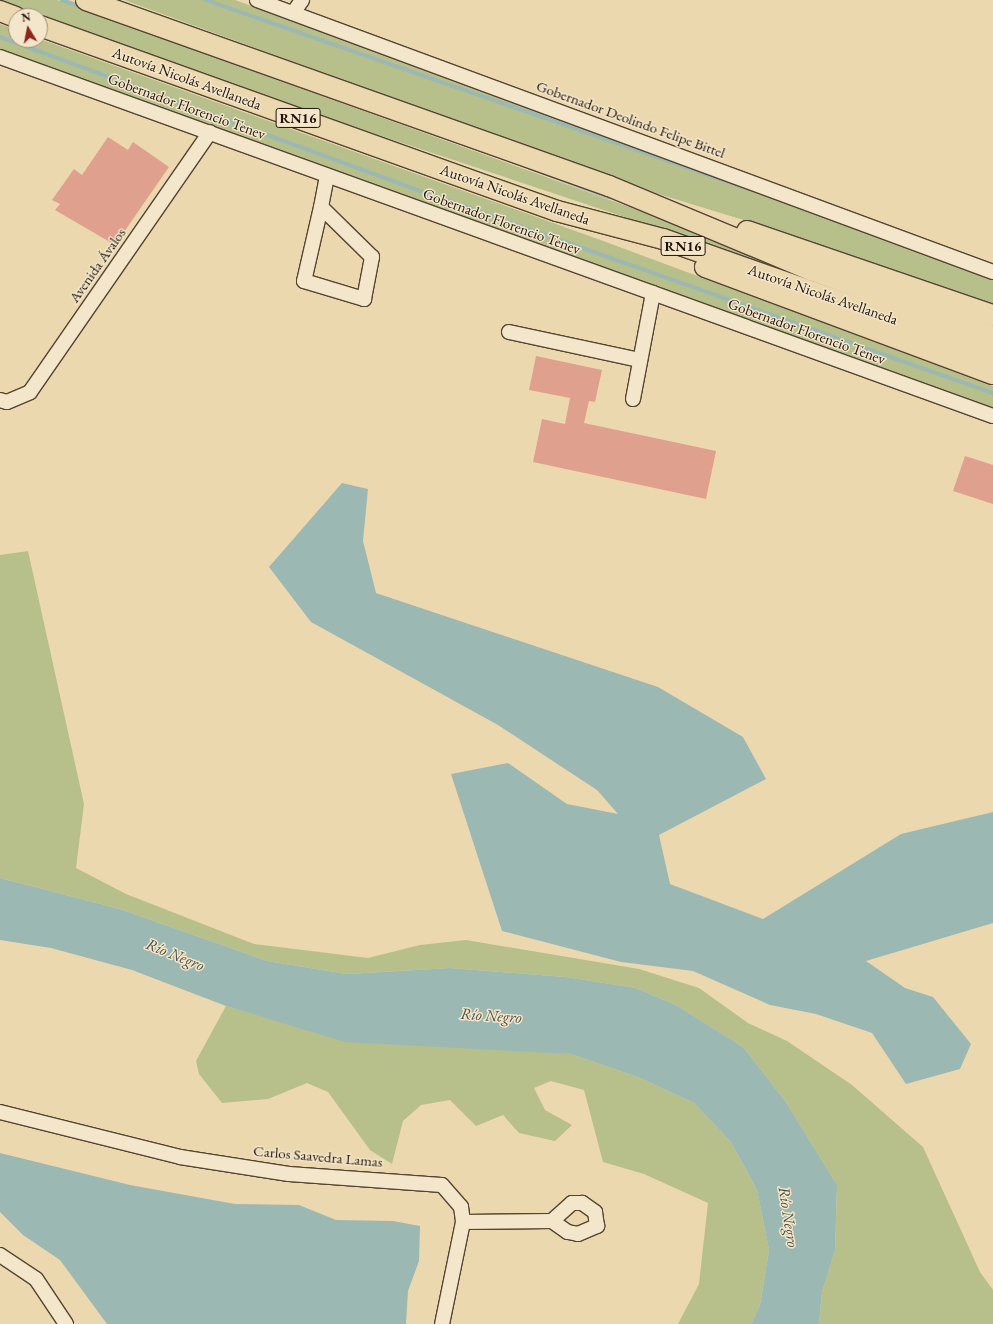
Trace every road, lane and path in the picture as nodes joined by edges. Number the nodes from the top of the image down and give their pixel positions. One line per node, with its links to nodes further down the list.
1 (86, 0): 9 (highway, Autovía Nicolás Avellaneda / RN16)
2 (256, 0): 4 (street, Gobernador Deolindo Felipe Bittel)
3 (302, 0): 4 (street)
4 (293, 13): 12 (street, Gobernador Deolindo Felipe Bittel)
5 (48, 29): 11 (highway, Autovía Nicolás Avellaneda / RN16)
6 (0, 56): 7 (street, Gobernador Florencio Tenev)
7 (210, 132): 8 (street, Gobernador Florencio Tenev); 21 (street, Avenida Ávalos)
8 (327, 176): 10 (street); 13 (street, Gobernador Florencio Tenev)
9 (609, 186): 14 (highway); 16 (highway, Autovía Nicolás Avellaneda / RN16)
10 (321, 207): 10 (street)
11 (557, 211): 17 (highway, Autovía Nicolás Avellaneda / RN16); 19 (highway)
12 (993, 272)
13 (653, 293): 18 (street); 22 (street, Gobernador Florencio Tenev)
14 (993, 315)
15 (509, 332): 18 (street)
16 (993, 336)
17 (993, 355)
18 (640, 360): 20 (street)
19 (993, 374)
20 (634, 399)
21 (0, 400)
22 (993, 416)
23 (0, 1112): 25 (street, Carlos Saavedra Lamas)
24 (552, 1221): 25 (street)
25 (463, 1222): 28 (street, Carlos Saavedra Lamas)
26 (0, 1255): 27 (street)
27 (66, 1324)
28 (442, 1324)

